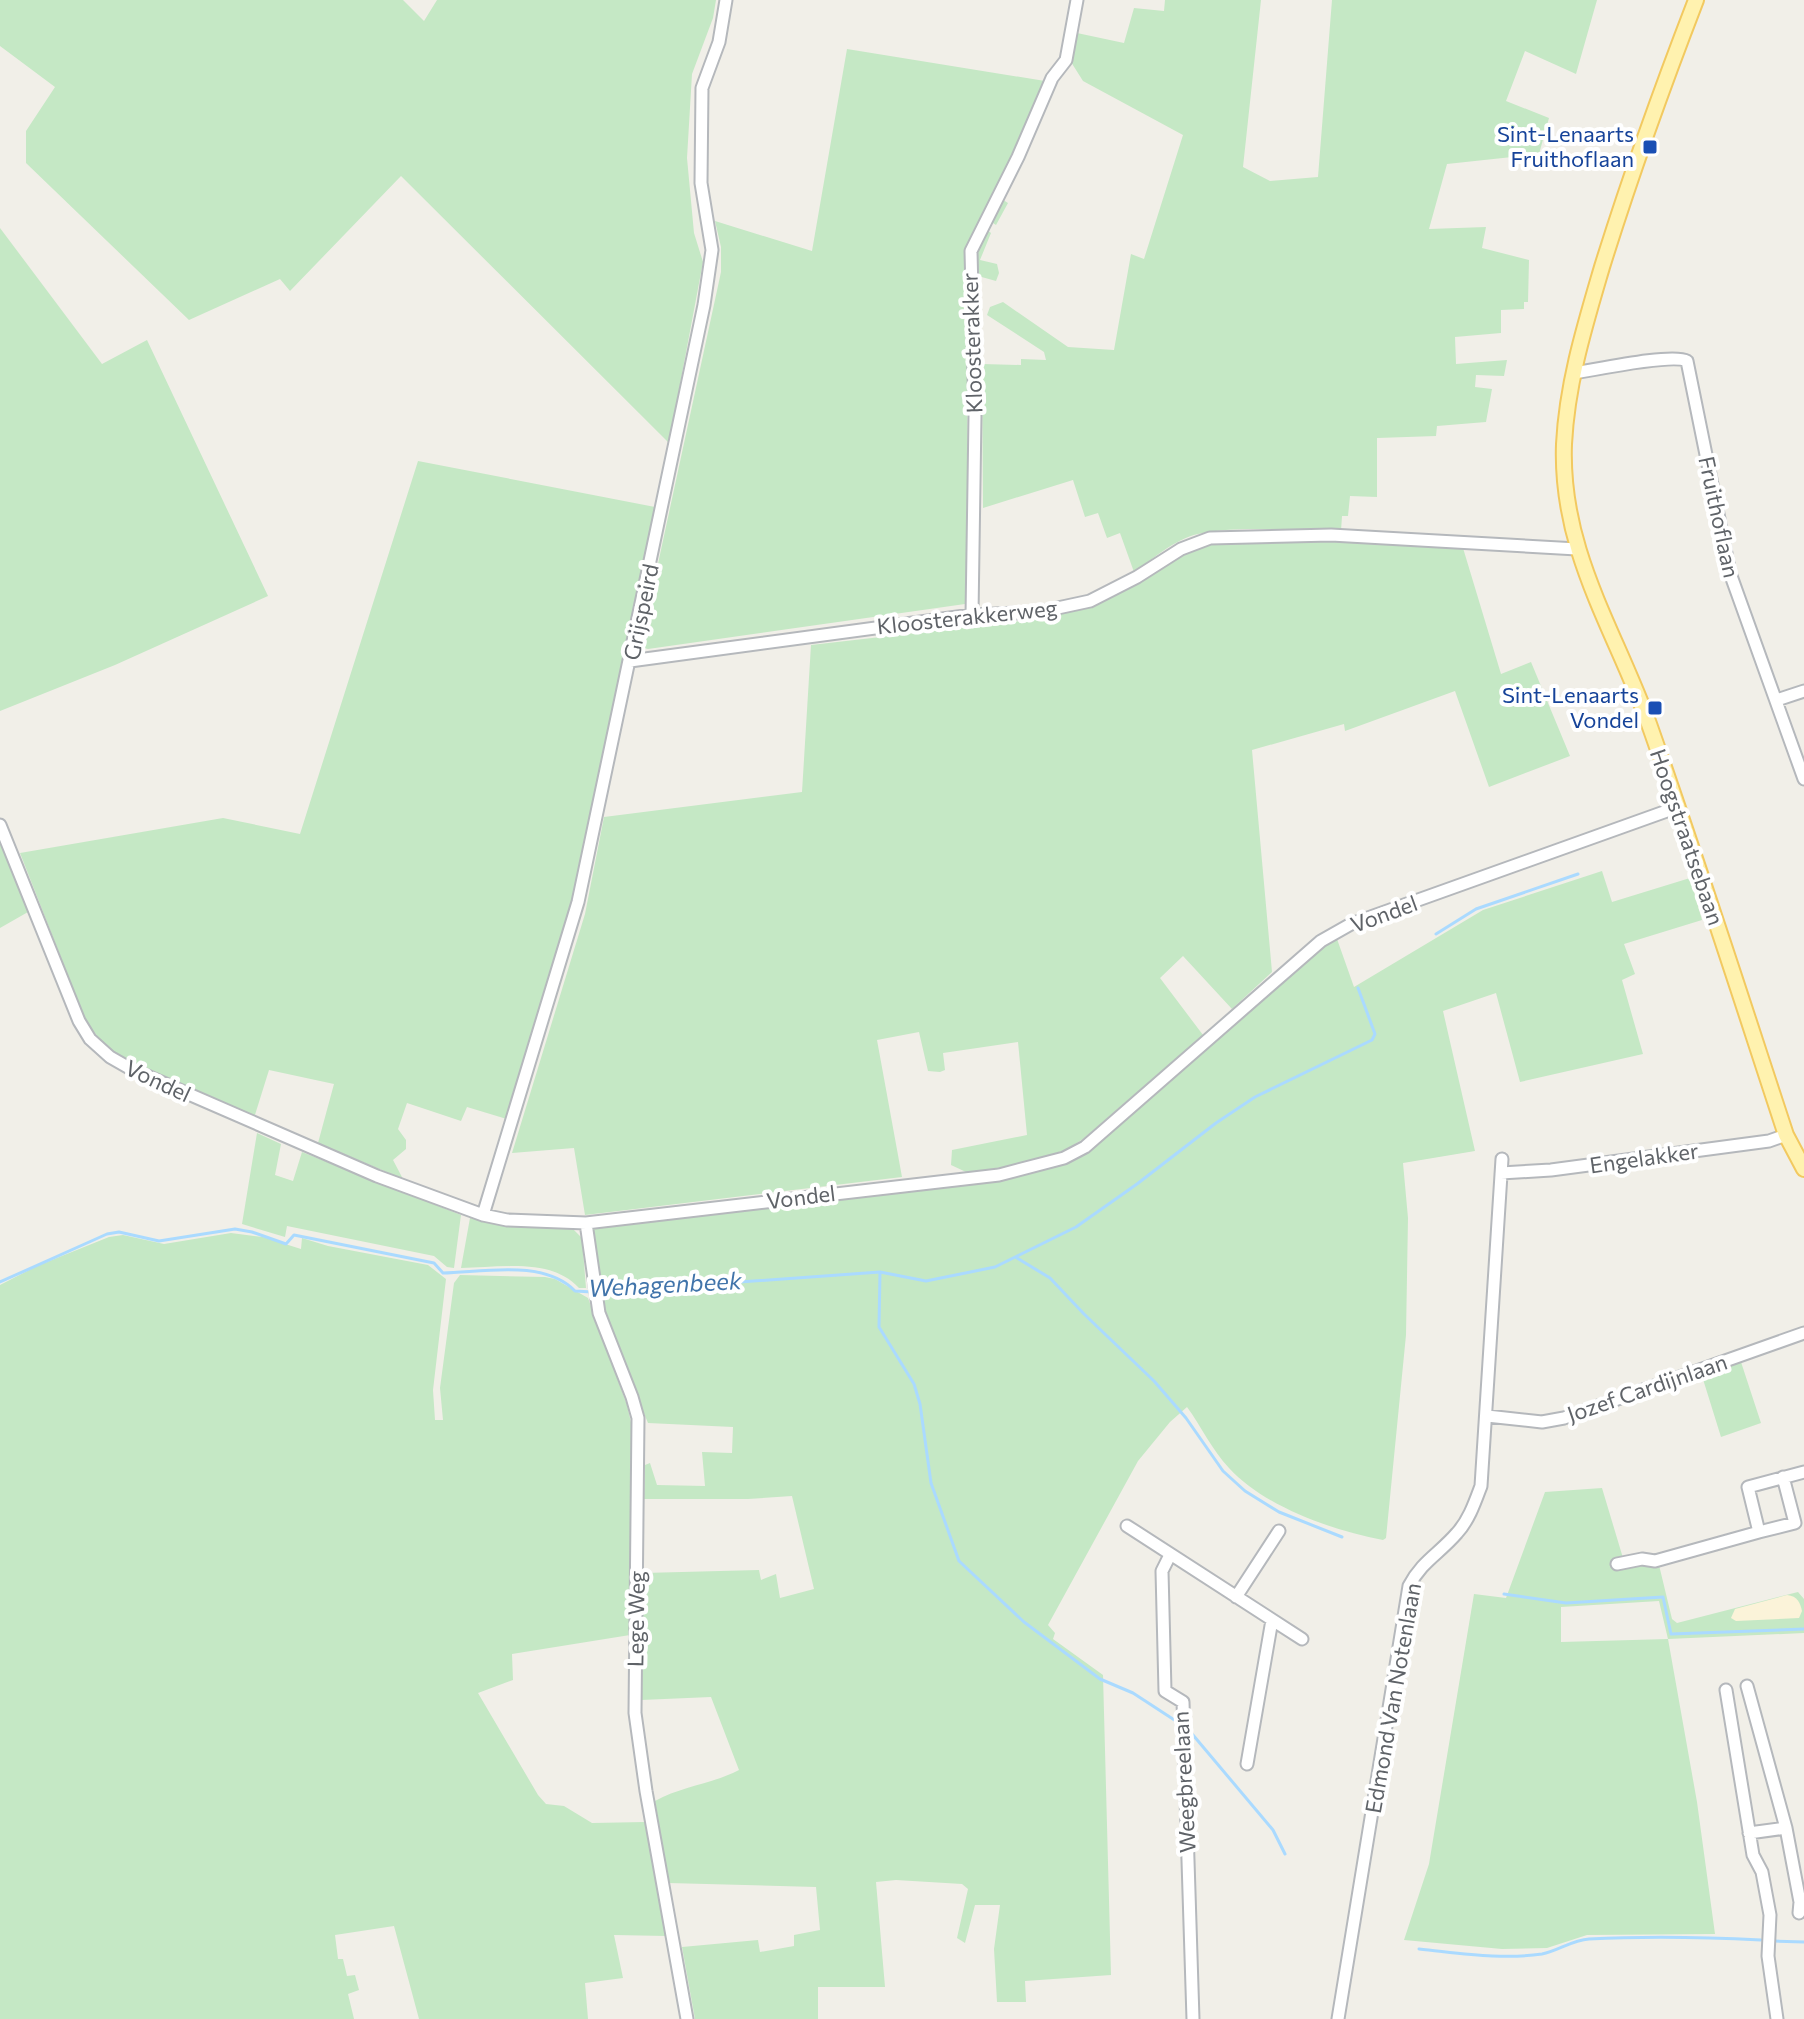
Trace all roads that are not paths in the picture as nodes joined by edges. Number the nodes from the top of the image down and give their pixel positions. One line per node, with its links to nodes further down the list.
1 (726, 0): 7 (street, Grijspeird)
2 (1077, 0): 6 (street, Kloosterakker)
3 (1696, 0): 4 (main road, Hoogstraatsebaan)
4 (1574, 373): 5 (main road, Hoogstraatsebaan); 9 (street, Fruithoflaan)
5 (1577, 549): 6 (street, Kloosterakkerweg); 11 (main road, Hoogstraatsebaan)
6 (972, 615): 7 (street, Kloosterakkerweg)
7 (630, 661): 17 (street, Grijspeird)
8 (1804, 691): 9 (street)
9 (1777, 700): 10 (street, Fruithoflaan)
10 (1804, 779)
11 (1678, 807): 13 (main road, Hoogstraatsebaan); 18 (street, Vondel)
12 (0, 825): 17 (street, Vondel)
13 (1786, 1135): 15 (main road, Hoogstraatsebaan); 16 (street, Engelakker)
14 (1502, 1159): 16 (street, Edmond Van Notenlaan)
15 (1804, 1169)
16 (1501, 1173): 20 (street, Edmond Van Notenlaan)
17 (483, 1215): 18 (street, Vondel)
18 (586, 1223): 37 (street, Lege Weg)
19 (1804, 1333): 20 (street, Jozef Cardijnlaan)
20 (1487, 1416): 39 (street, Edmond Van Notenlaan)
21 (1804, 1472): 22 (street)
22 (1783, 1477): 25 (street); 25 (street)
23 (1127, 1526): 26 (street)
24 (1279, 1531): 28 (street)
25 (1759, 1532): 27 (street)
26 (1170, 1555): 28 (street); 38 (street, Weegbreelaan)
27 (1617, 1564)
28 (1236, 1597): 29 (street)
29 (1272, 1620): 30 (street); 33 (street)
30 (1302, 1639)
31 (1747, 1686): 34 (street)
32 (1726, 1690): 35 (street)
33 (1247, 1764)
34 (1786, 1828): 35 (street); 36 (street)
35 (1749, 1833): 40 (street)
36 (1799, 1913)
37 (687, 2019)
38 (1193, 2019)
39 (1338, 2019)
40 (1777, 2019)

